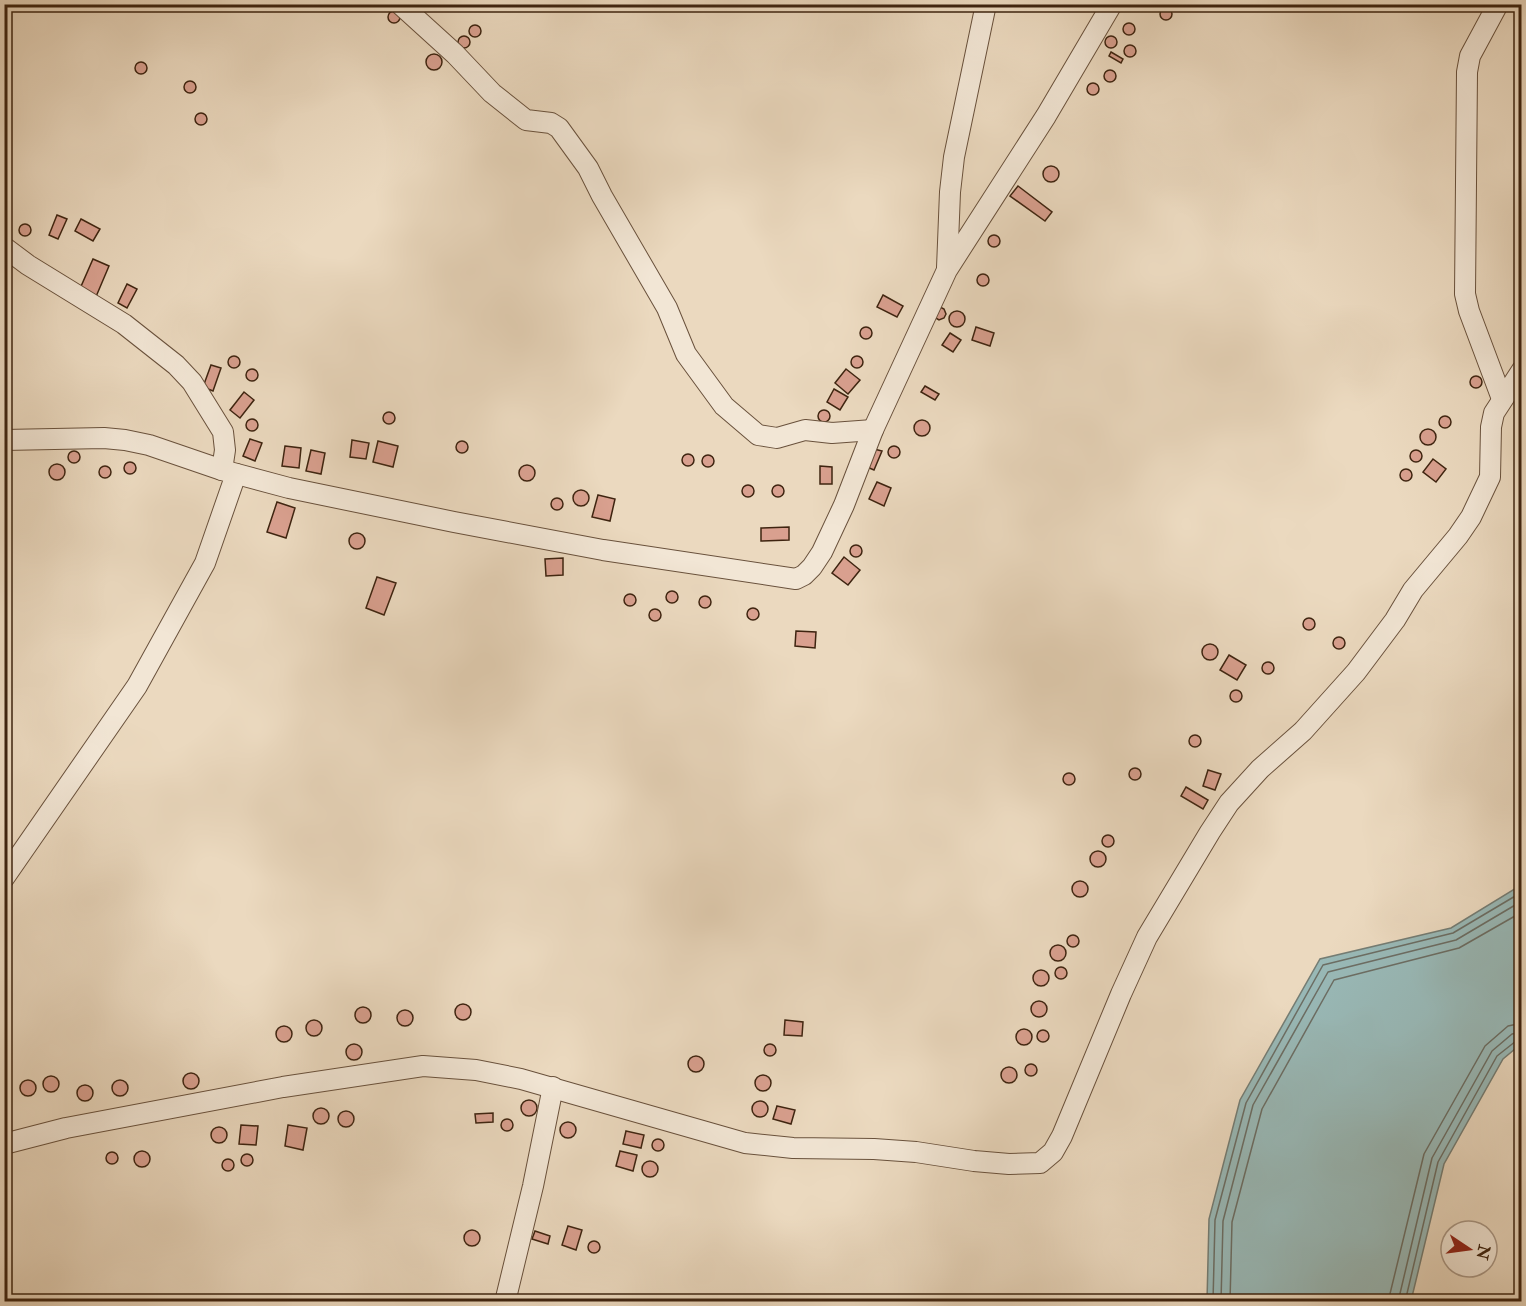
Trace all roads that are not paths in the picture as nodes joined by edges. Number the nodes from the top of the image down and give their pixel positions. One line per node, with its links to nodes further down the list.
1 (400, 4): 9 (street)
2 (986, 4): 6 (street)
3 (1112, 4): 6 (street)
4 (1498, 4): 8 (street)
5 (4, 247): 11 (street)
6 (947, 270): 9 (street)
7 (1521, 370): 8 (street)
8 (1502, 399): 13 (street)
9 (873, 430): 11 (street)
10 (4, 440): 11 (street)
11 (229, 472): 12 (street)
12 (4, 878)
13 (553, 1087): 14 (street); 15 (street)
14 (4, 1144)
15 (505, 1302)

